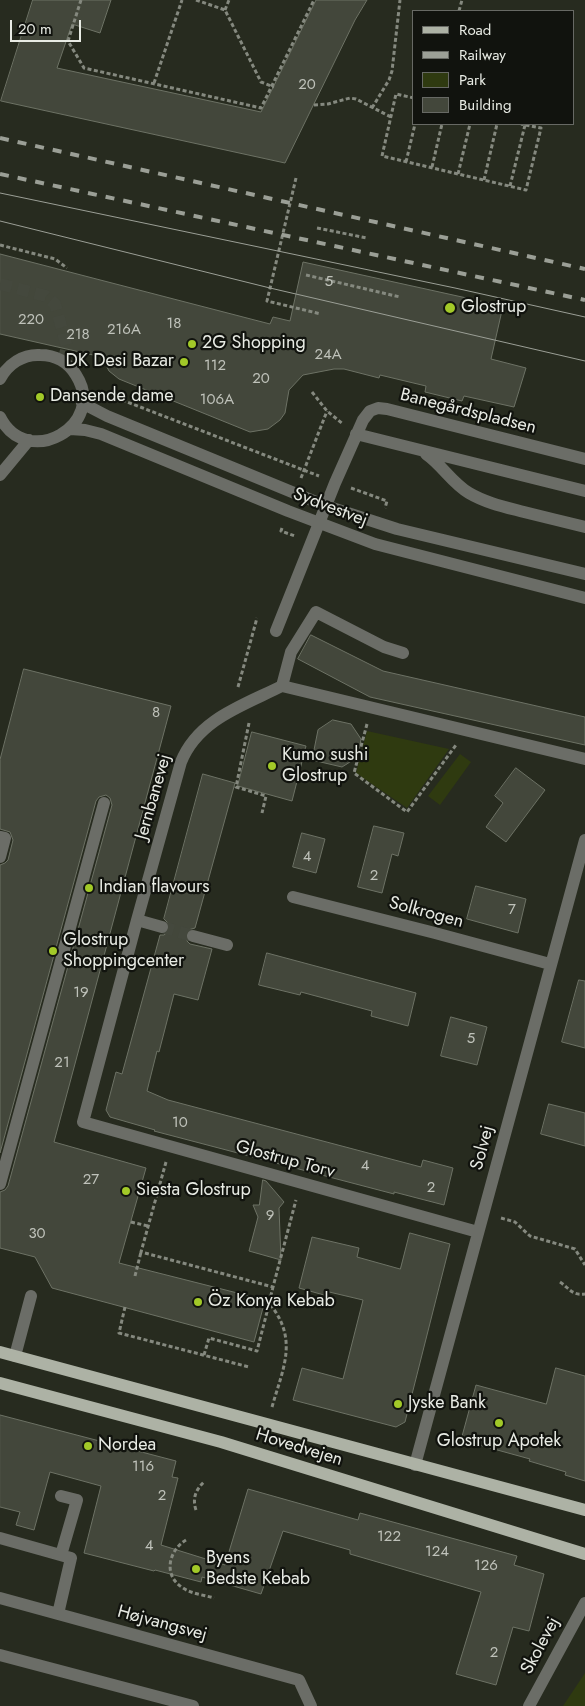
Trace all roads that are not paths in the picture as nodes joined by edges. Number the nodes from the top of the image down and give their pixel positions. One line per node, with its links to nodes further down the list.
1 (0, 379): 2 (street)
2 (82, 403): 4 (street); 11 (street, Sydvestvej)
3 (0, 419): 6 (street)
4 (70, 429): 6 (street); 12 (street, Sydvestvej)
5 (356, 434): 7 (street); 8 (street, Banegårdspladsen); 11 (street, Banegårdspladsen)
6 (29, 440): 9 (street)
7 (423, 452): 10 (street); 13 (street)
8 (585, 459)
9 (0, 475)
10 (585, 491)
11 (326, 506): 12 (street, Banegårdspladsen); 14 (street, Sydvestvej)
12 (319, 523): 15 (street, Sydvestvej); 16 (street, Banegårdspladsen)
13 (585, 527)
14 (585, 574)
15 (585, 598)
16 (276, 631)
17 (403, 653): 18 (street)
18 (282, 686): 19 (street); 25 (street, Jernbanevej)
19 (585, 759)
20 (104, 803): 31 (street)
21 (3, 837): 23 (street)
22 (585, 840): 29 (street, Solvej)
23 (0, 857)
24 (293, 897): 29 (street, Solkrogen)
25 (137, 920): 26 (street); 30 (street, Jernbanevej)
26 (162, 927)
27 (193, 936): 28 (street)
28 (227, 946)
29 (550, 964): 32 (street, Solvej)
30 (83, 1122): 32 (street, Glostrup Torv)
31 (0, 1184)
32 (478, 1232): 37 (street, Solvej)
33 (31, 1296): 35 (street)
34 (0, 1352): 35 (main road, Hovedvejen)
35 (15, 1356): 37 (main road, Hovedvejen)
36 (0, 1383): 41 (main road, Hovedvejen)
37 (415, 1465): 39 (main road, Hovedvejen)
38 (61, 1496): 42 (street)
39 (585, 1510)
40 (0, 1538): 42 (street)
41 (585, 1554)
42 (61, 1555): 45 (street)
43 (0, 1598): 45 (street, Højvangsvej)
44 (585, 1603): 51 (street, Skolevej)
45 (58, 1614): 47 (street, Højvangsvej)
46 (0, 1656): 48 (street)
47 (304, 1700): 50 (street, Højvangsvej)
48 (153, 1701): 49 (street)
49 (193, 1706)
50 (311, 1706)
51 (529, 1706)

